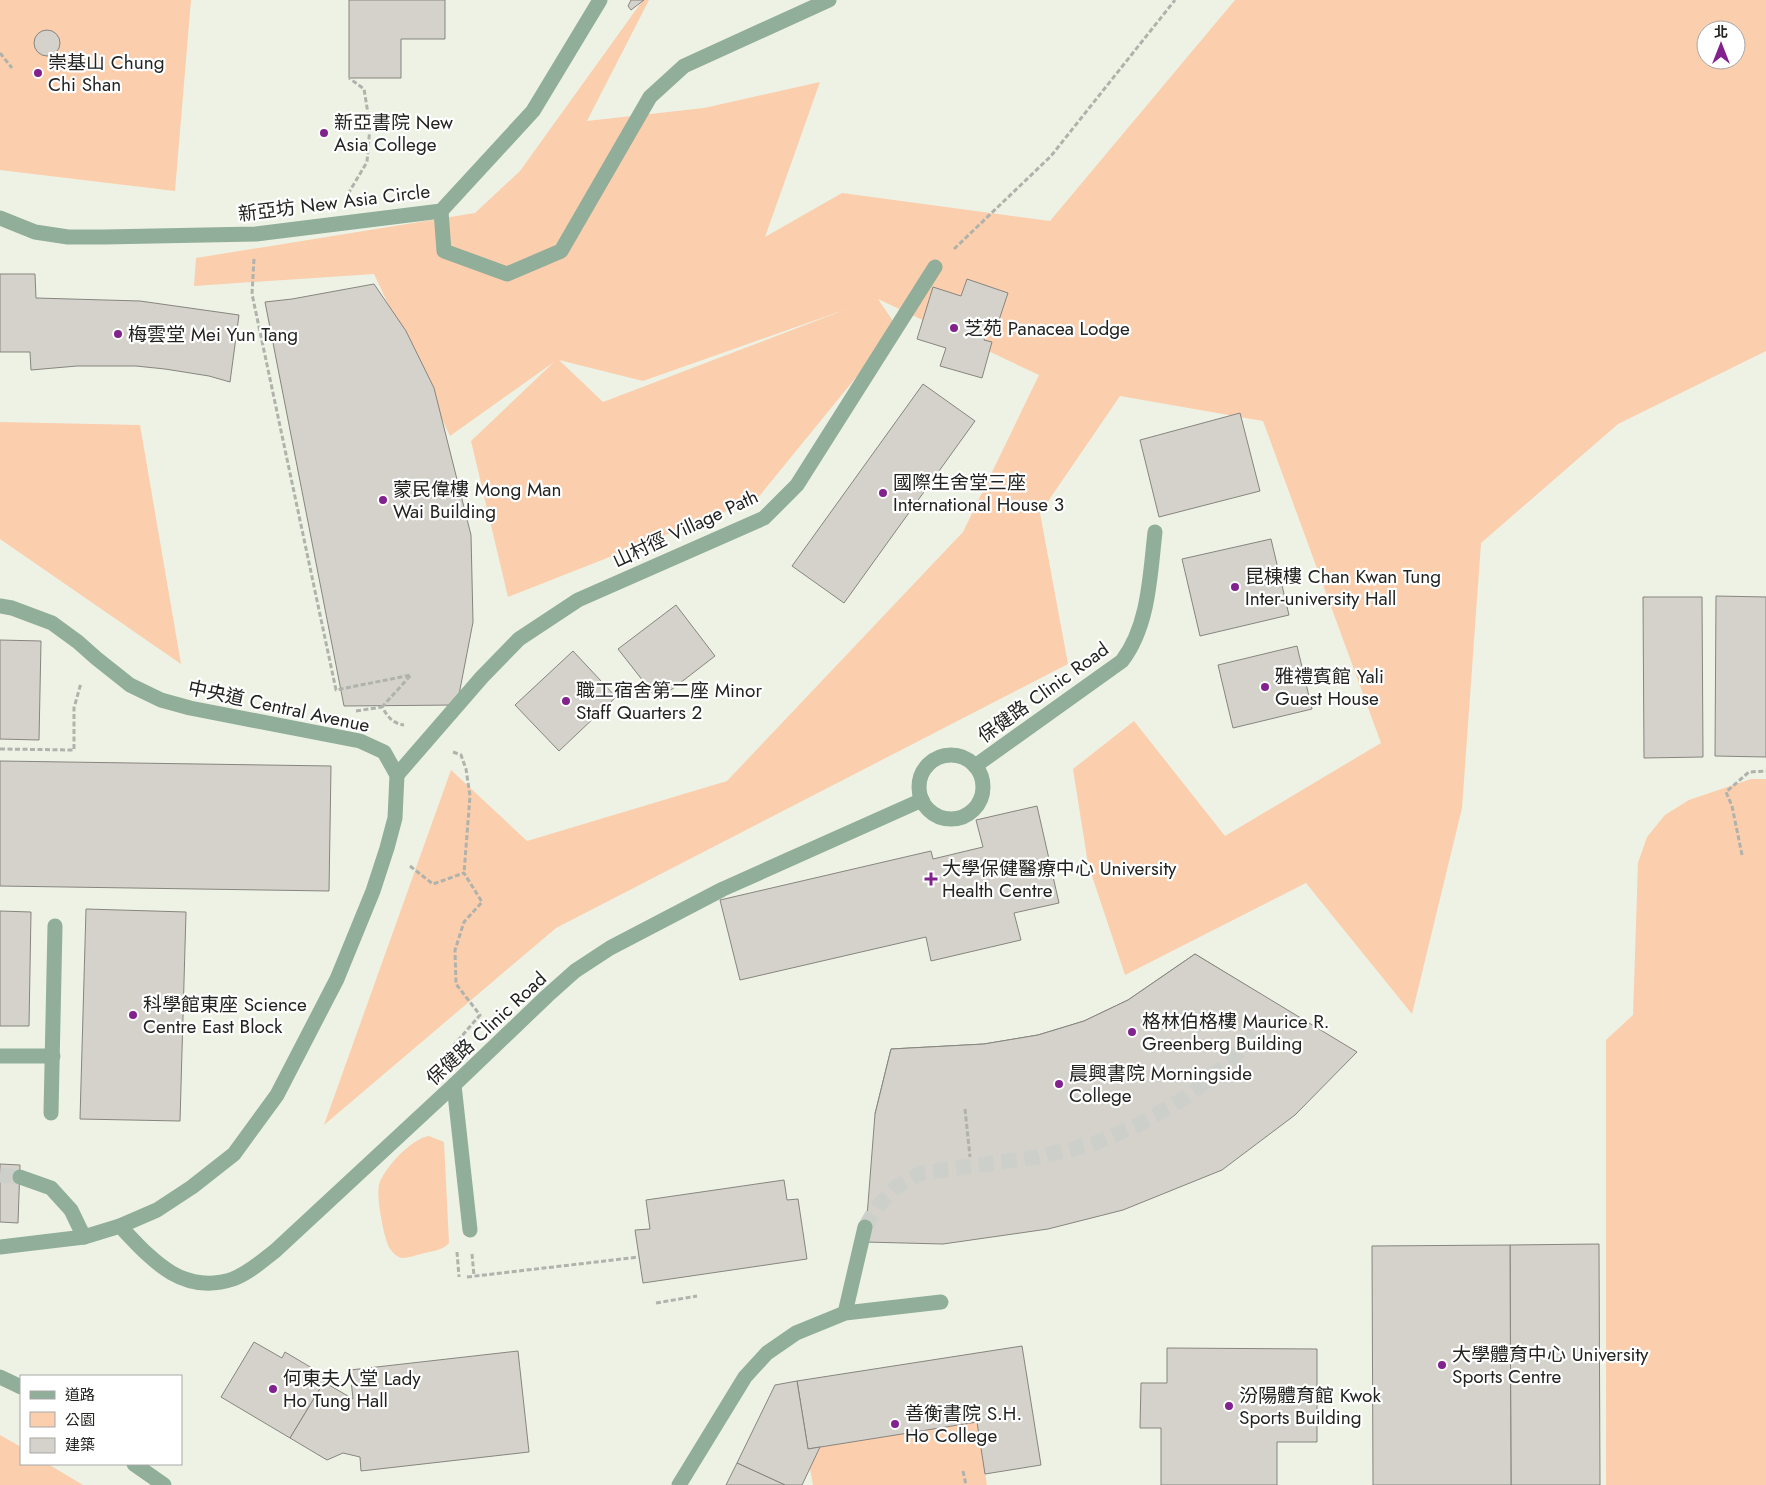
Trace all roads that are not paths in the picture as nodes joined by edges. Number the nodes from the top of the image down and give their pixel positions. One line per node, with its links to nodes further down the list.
1 (600, 0): 3 (street, 新亞坊 New Asia Circle)
2 (829, 0): 3 (street)
3 (441, 211): 4 (street, 新亞坊 New Asia Circle)
4 (0, 218)
5 (935, 267): 9 (street, 山村徑 Village Path)
6 (1155, 532): 8 (street, 保健路 Clinic Road)
7 (0, 606): 9 (street, 中央道 Central Avenue)
8 (975, 766): 10 (street, 保健路 Clinic Road); 10 (street, 保健路 Clinic Road)
9 (397, 775): 17 (street)
10 (922, 800): 14 (street, 保健路 Clinic Road)
11 (55, 926): 13 (street)
12 (0, 1056): 13 (street)
13 (52, 1056): 15 (street)
14 (454, 1085): 17 (street, 保健路 Clinic Road); 19 (street)
15 (51, 1113)
16 (20, 1178): 20 (street)
17 (120, 1226): 20 (street)
18 (866, 1227): 23 (street)
19 (470, 1230)
20 (84, 1236): 21 (street)
21 (0, 1247)
22 (941, 1302): 23 (street)
23 (845, 1313): 28 (street)
24 (0, 1377): 25 (street)
25 (20, 1387)
26 (135, 1465): 27 (street)
27 (164, 1485)
28 (679, 1485)

